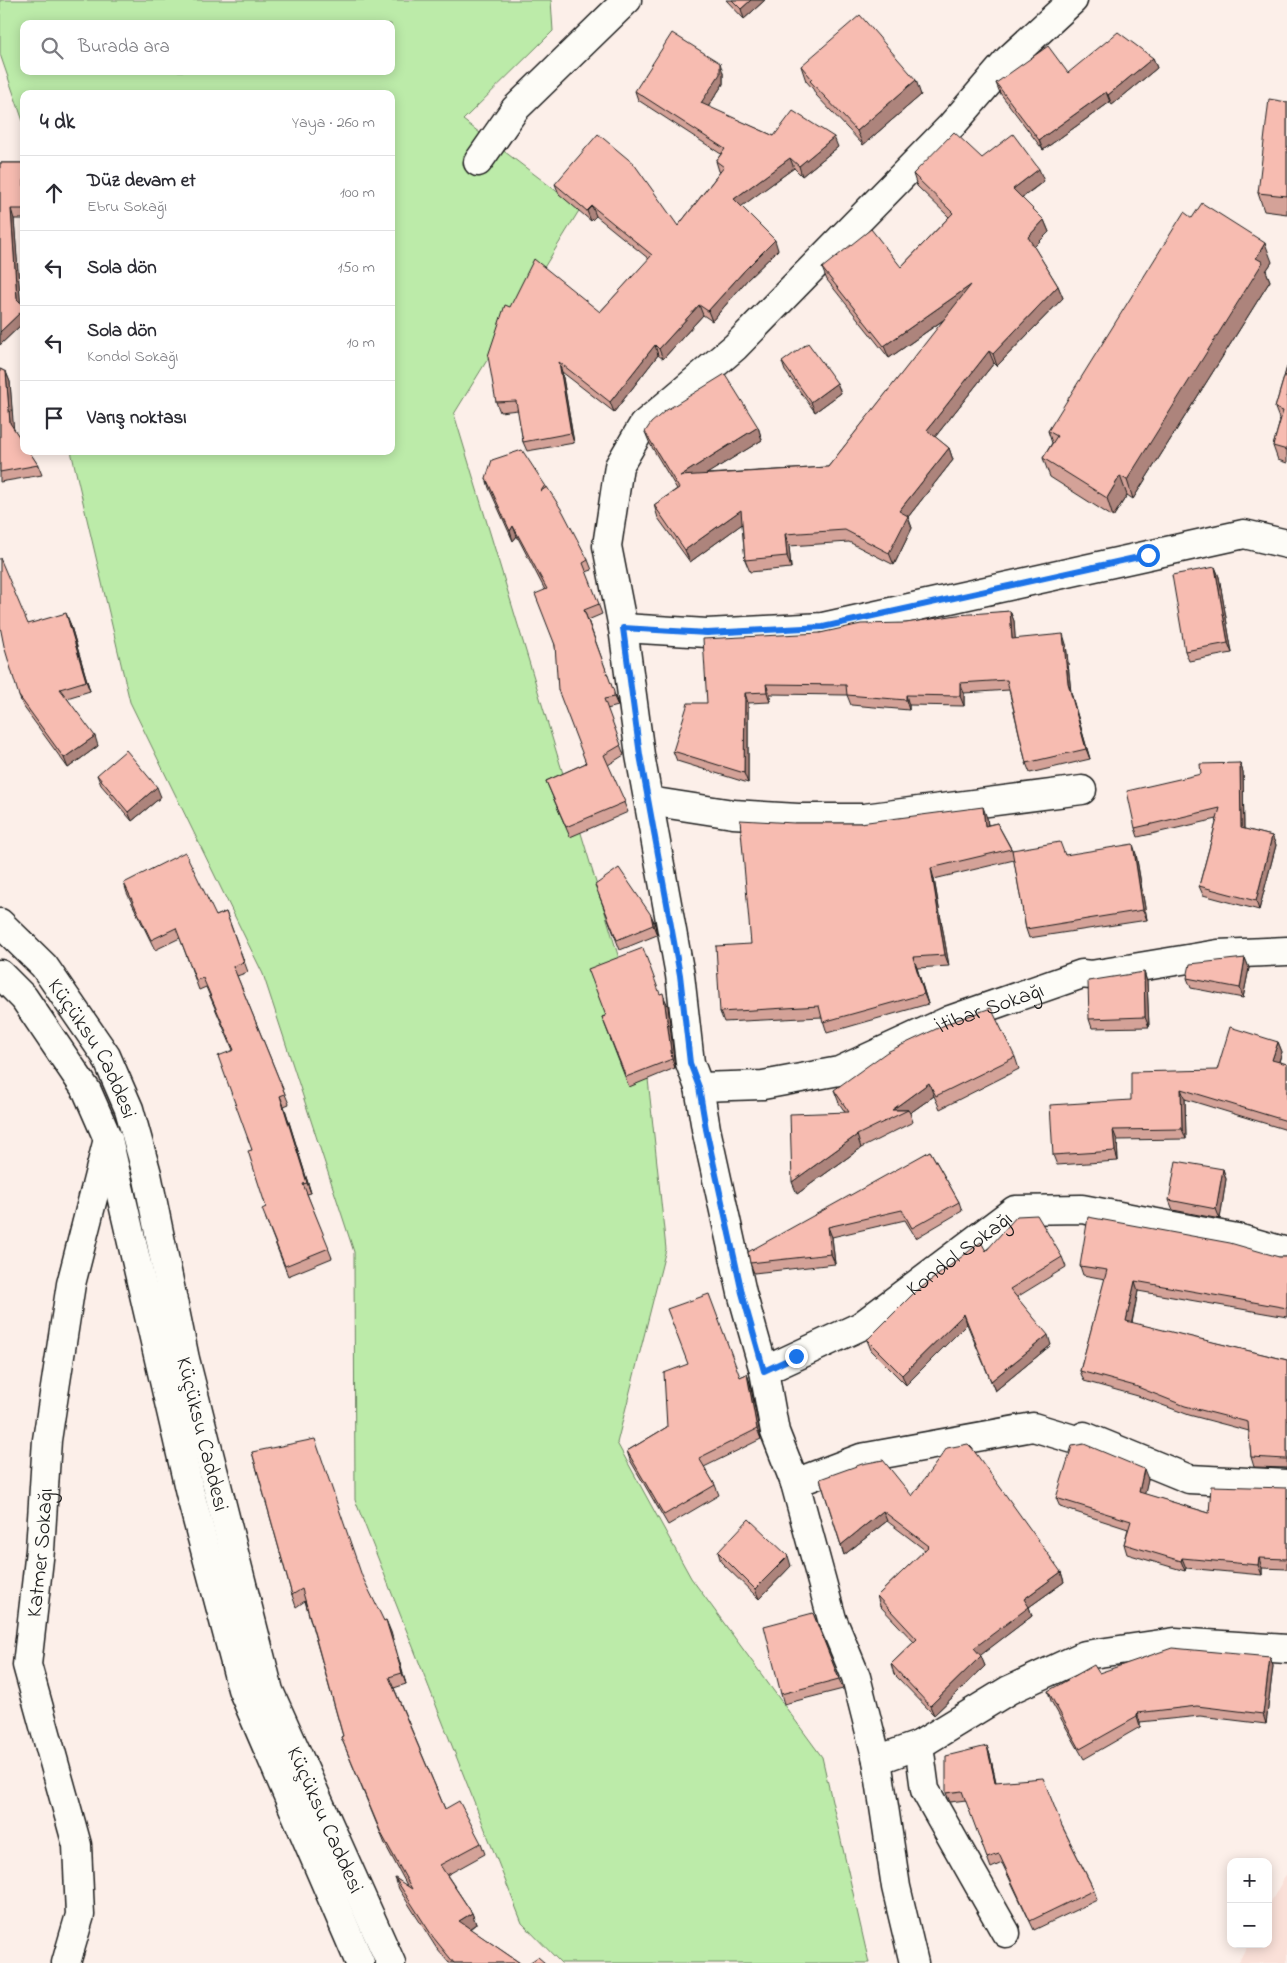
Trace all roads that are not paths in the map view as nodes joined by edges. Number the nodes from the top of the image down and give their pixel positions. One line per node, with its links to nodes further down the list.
1 (627, 0): 3 (street)
2 (1073, 0): 5 (street)
3 (478, 162)
4 (1287, 544): 5 (street)
5 (623, 628): 7 (street)
6 (1082, 790): 7 (street)
7 (649, 801): 11 (street)
8 (0, 923): 24 (street, Küçüksu Caddesi)
9 (1287, 950): 11 (street, İtibar Sokağı)
10 (0, 974): 12 (street, Küçüksu Caddesi)
11 (699, 1087): 14 (street)
12 (108, 1139): 22 (street, Katmer Sokağı); 23 (street, Küçüksu Caddesi)
13 (1287, 1252): 14 (street, Kondol Sokağı)
14 (764, 1371): 15 (street)
15 (795, 1483): 16 (street); 19 (street)
16 (1287, 1484)
17 (1287, 1649): 18 (street)
18 (919, 1745): 19 (street); 20 (street)
19 (877, 1760): 21 (street)
20 (1006, 1933)
21 (914, 1959)
22 (66, 1963)
23 (360, 1963)
24 (391, 1963)

